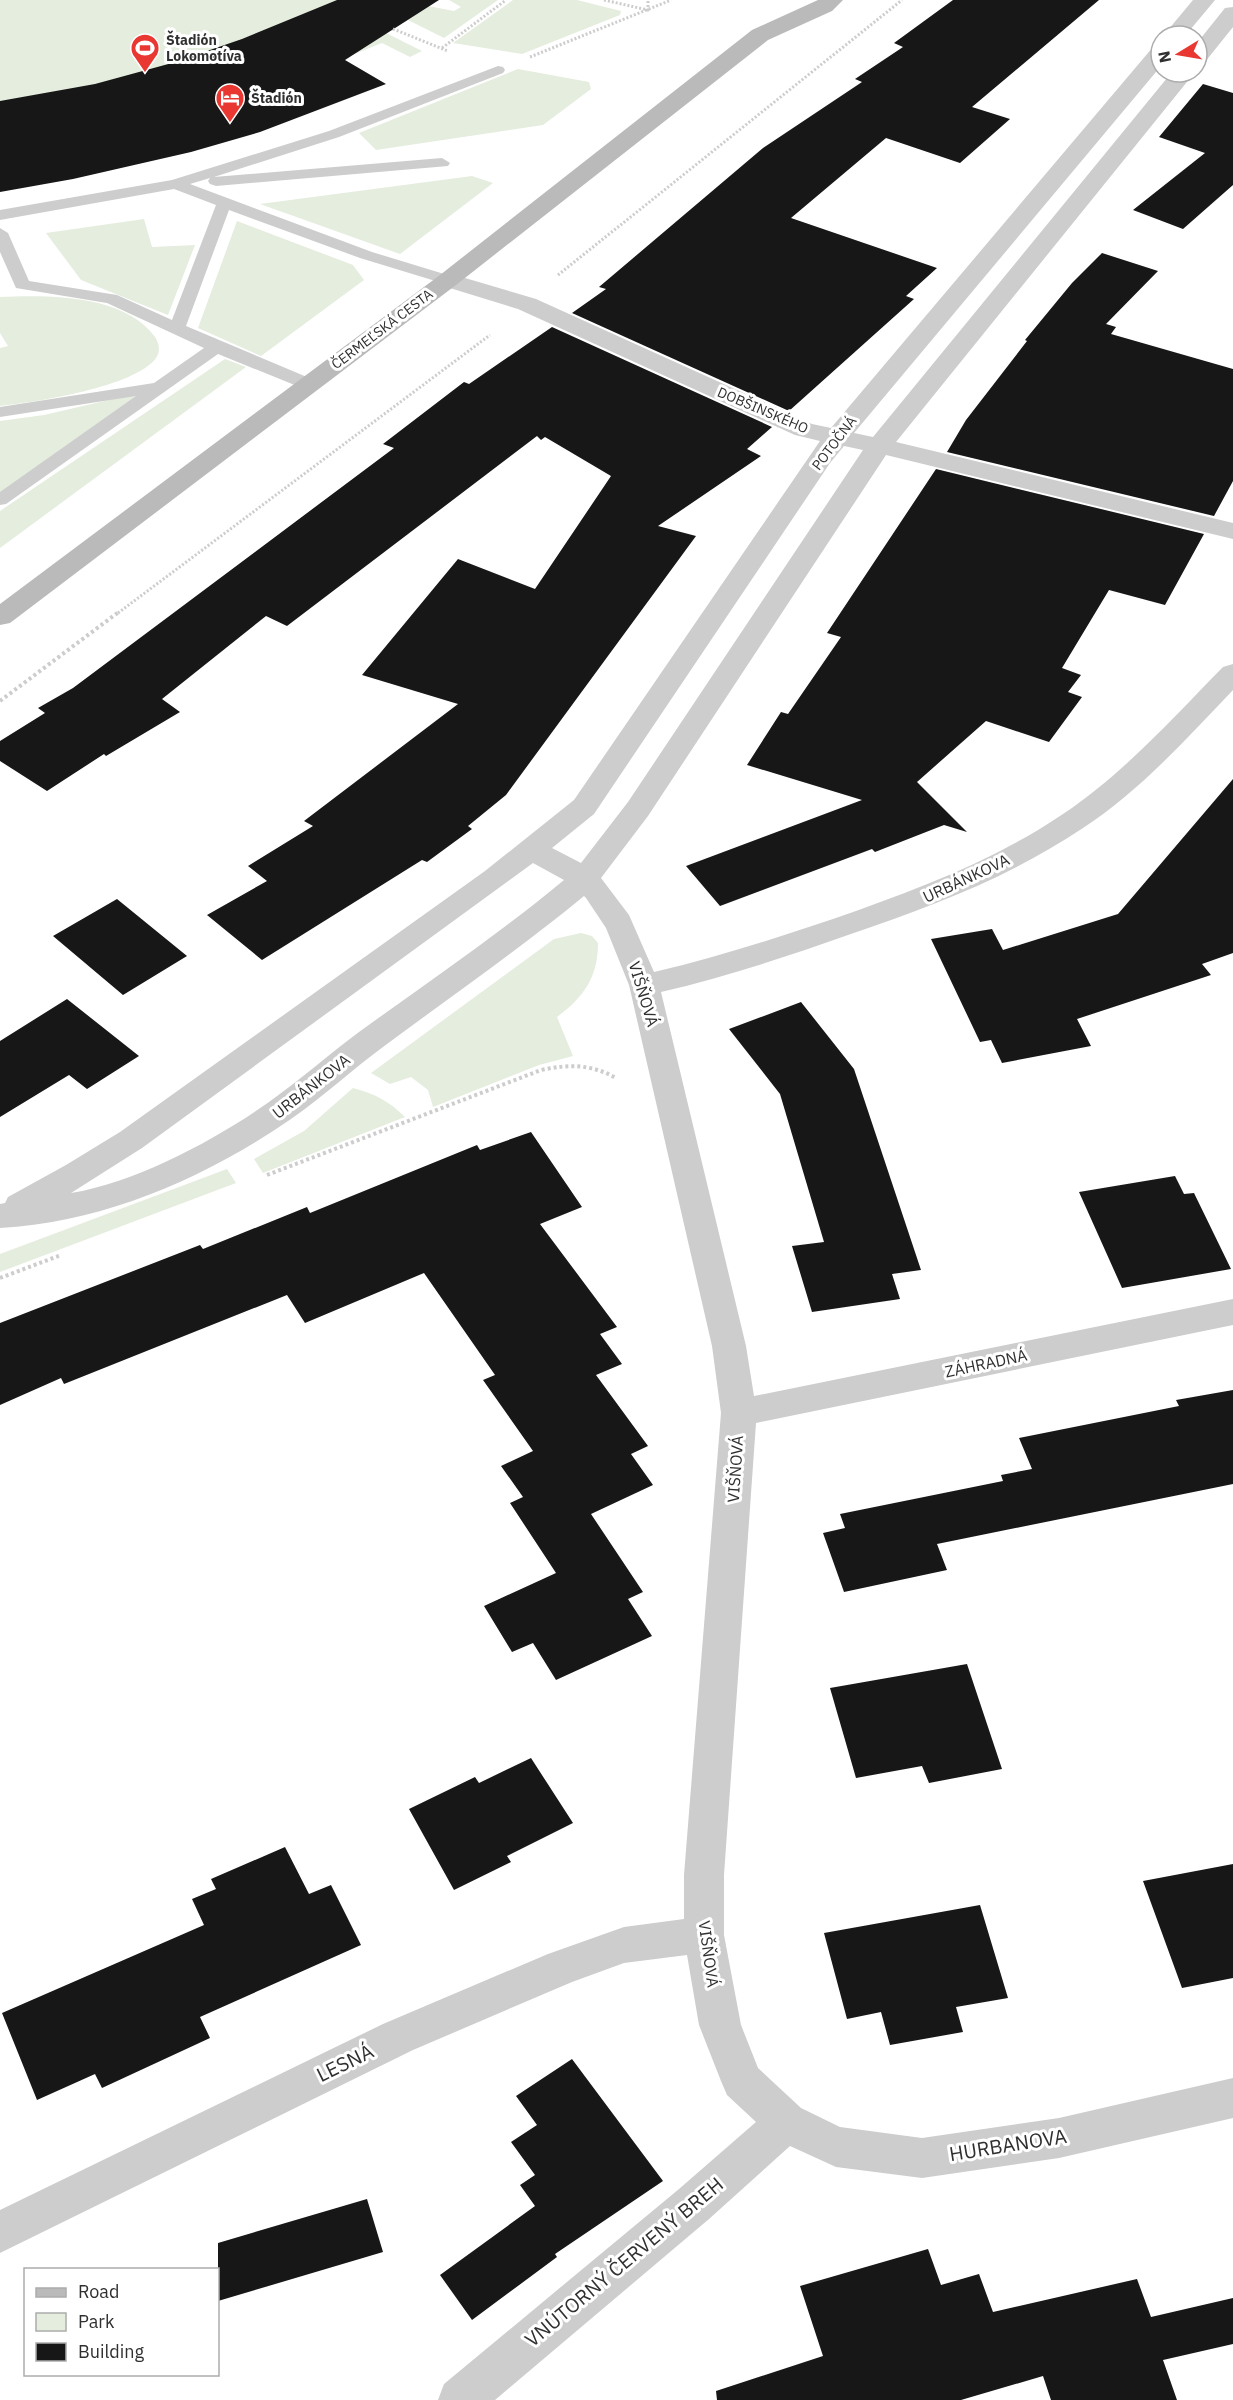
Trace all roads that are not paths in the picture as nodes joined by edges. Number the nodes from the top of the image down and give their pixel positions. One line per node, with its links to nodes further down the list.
1 (781, 0): 6 (main road, ČERMEĽSKÁ CESTA)
2 (832, 0): 6 (main road, ČERMEĽSKÁ CESTA)
3 (1204, 0): 5 (street)
4 (1233, 13): 7 (street)
5 (1184, 24)
6 (760, 35): 16 (main road, ČERMEĽSKÁ CESTA)
7 (1209, 42)
8 (1149, 66): 22 (street, POTOČNÁ)
9 (498, 70): 12 (lane)
10 (1175, 84): 23 (street)
11 (442, 163): 12 (lane)
12 (175, 184): 13 (lane); 14 (lane)
13 (224, 203): 16 (lane); 17 (lane)
14 (0, 215)
15 (0, 233): 17 (lane)
16 (448, 280): 19 (main road, ČERMEĽSKÁ CESTA); 22 (street, DOBŠINSKÉHO)
17 (177, 328): 18 (lane)
18 (216, 347): 19 (lane); 20 (lane)
19 (308, 384): 26 (main road, ČERMEĽSKÁ CESTA)
20 (161, 386): 21 (lane); 24 (lane)
21 (0, 412)
22 (837, 437): 23 (street, DOBŠINSKÉHO); 28 (street, POTOČNÁ)
23 (880, 446): 25 (street, DOBŠINSKÉHO); 29 (street)
24 (0, 500)
25 (1233, 531)
26 (0, 617)
27 (1233, 673): 30 (street, URBÁNKOVA)
28 (531, 850): 29 (street, VIŠŇOVÁ); 31 (street, URBÁNKOVA)
29 (584, 880): 30 (street, VIŠŇOVÁ); 31 (street, URBÁNKOVA)
30 (644, 985): 33 (street, VIŠŇOVÁ)
31 (1, 1216)
32 (1233, 1312): 33 (street, ZÁHRADNÁ)
33 (739, 1413): 34 (street, VIŠŇOVÁ)
34 (704, 1935): 36 (street, VIŠŇOVÁ); 37 (street, LESNÁ)
35 (1233, 2098): 36 (street, HURBANOVA)
36 (786, 2122): 38 (street, VNÚTORNÝ ČERVENÝ BREH)
37 (0, 2232)
38 (460, 2400)

